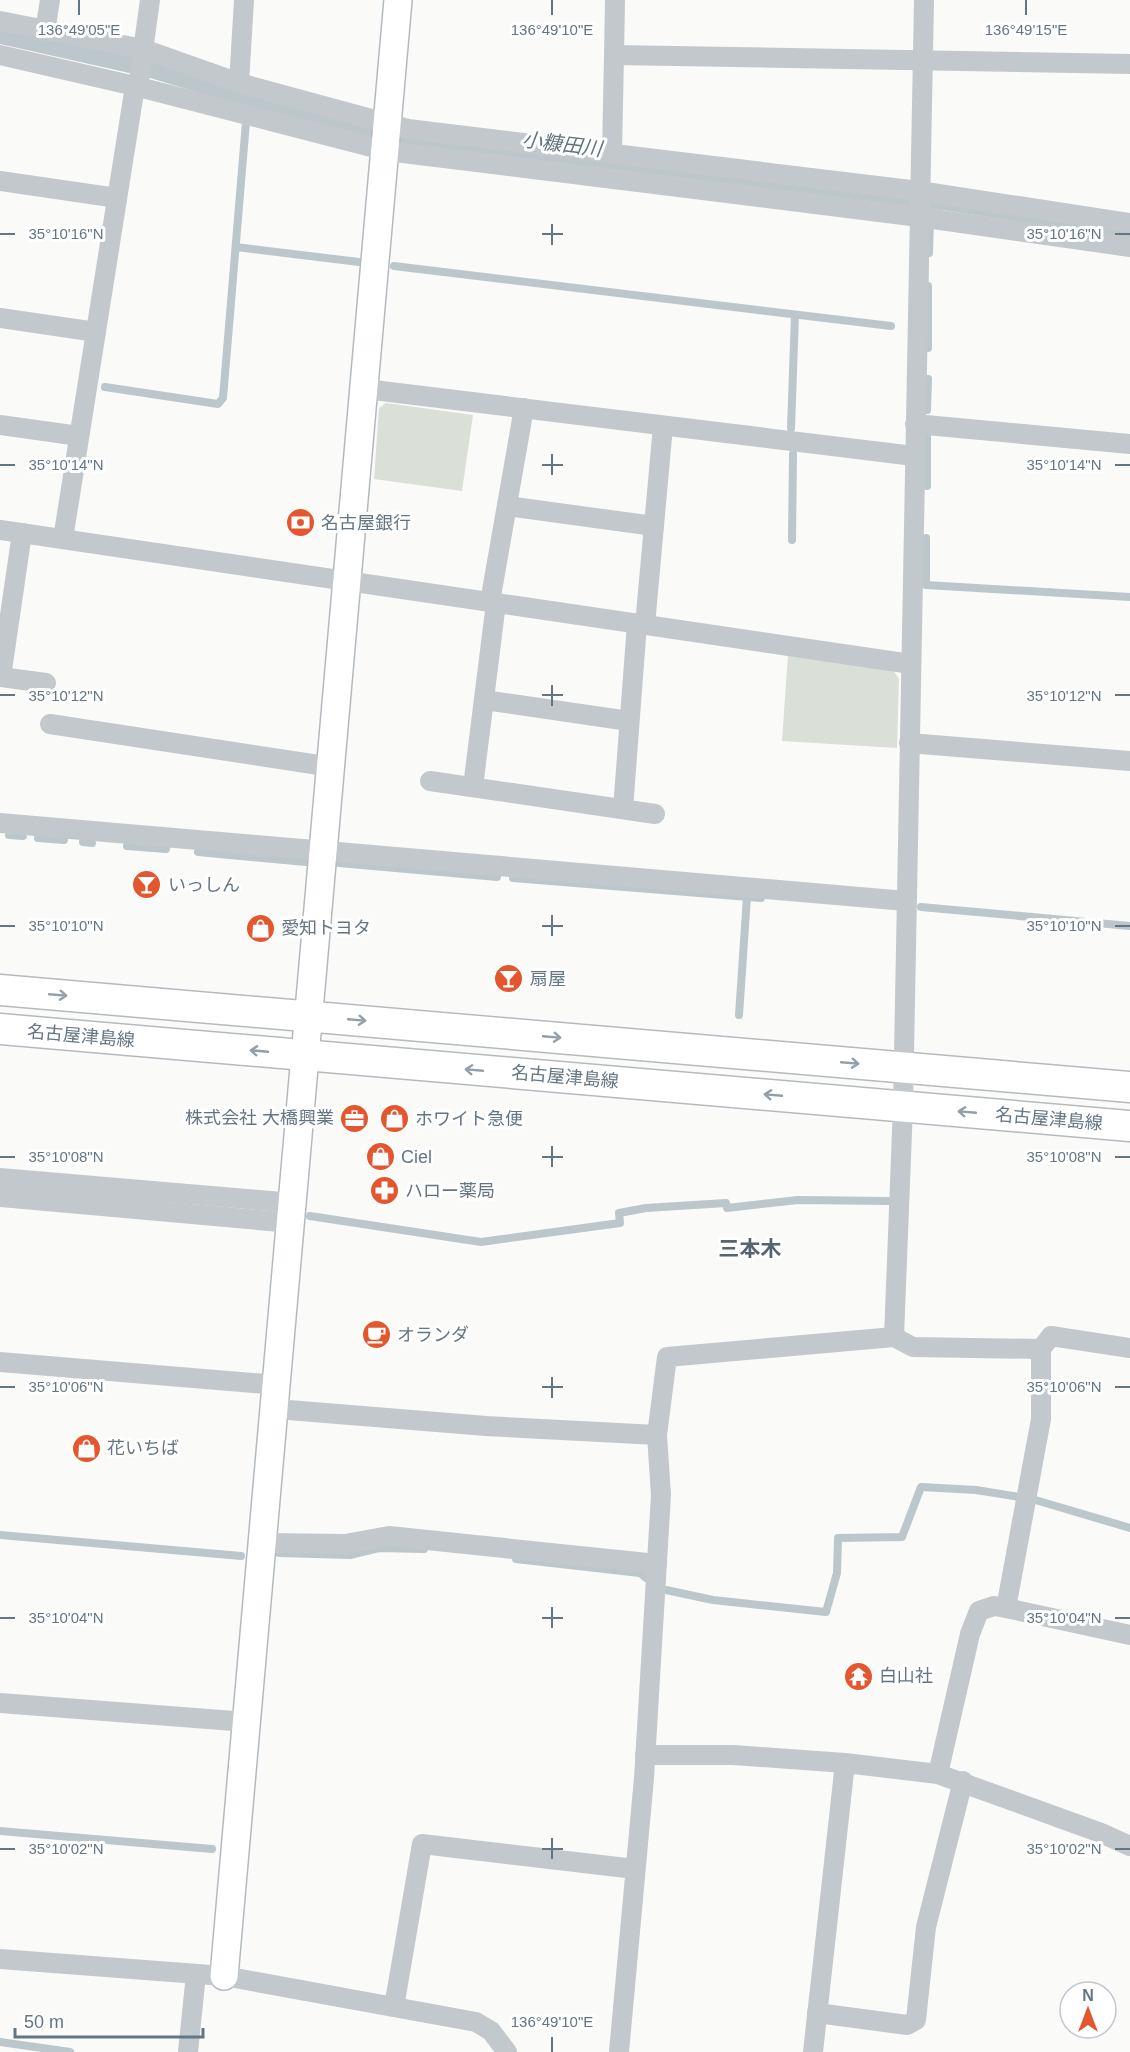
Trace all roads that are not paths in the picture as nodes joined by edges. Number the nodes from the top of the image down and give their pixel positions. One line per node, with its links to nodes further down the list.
1 (50, 0): 8 (street)
2 (150, 0): 9 (street)
3 (244, 0): 14 (street)
4 (398, 0): 16 (street)
5 (615, 0): 10 (street)
6 (924, 0): 12 (street)
7 (0, 21): 8 (street)
8 (45, 32): 9 (street)
9 (143, 53): 14 (street); 15 (street)
10 (614, 55): 12 (street); 17 (street)
11 (0, 58): 15 (street)
12 (923, 61): 13 (street); 20 (street)
13 (1130, 64)
14 (239, 82): 16 (street)
15 (138, 83): 16 (street); 19 (street)
16 (388, 137): 17 (street); 20 (street); 25 (street)
17 (612, 154): 20 (street)
18 (0, 181): 19 (street)
19 (117, 198): 24 (street)
20 (919, 203): 21 (street); 22 (street); 27 (street)
21 (1130, 223)
22 (1130, 248)
23 (0, 318): 24 (street)
24 (96, 332): 30 (street)
25 (365, 389): 26 (street); 38 (street)
26 (524, 408): 29 (street); 33 (street)
27 (915, 424): 31 (street); 32 (street)
28 (0, 425): 30 (street)
29 (663, 426): 32 (street); 34 (street)
30 (80, 436): 37 (street)
31 (1130, 444)
32 (914, 456): 41 (street)
33 (507, 506): 34 (street); 39 (street)
34 (654, 526): 40 (street)
35 (0, 530): 36 (street)
36 (22, 533): 37 (street); 42 (street)
37 (63, 539): 38 (street)
38 (348, 582): 39 (street); 49 (street)
39 (493, 603): 40 (street); 44 (street)
40 (641, 625): 41 (street); 45 (street)
41 (911, 664): 47 (street)
42 (0, 677): 43 (street)
43 (46, 683)
44 (484, 700): 45 (street); 51 (street)
45 (629, 721): 52 (street)
46 (50, 724): 49 (street)
47 (909, 744): 48 (street); 56 (street)
48 (1130, 761)
49 (332, 767): 55 (street)
50 (430, 781): 51 (street)
51 (472, 788): 52 (street)
52 (623, 809): 53 (street)
53 (655, 814)
54 (0, 823): 55 (street)
55 (324, 852): 56 (street); 58 (street)
56 (906, 901): 61 (street)
57 (0, 990): 58 (main road, one-way to 58)
58 (310, 1016): 60 (street); 61 (main road, one-way to 61)
59 (0, 1029): 60 (main road, 名古屋津島線, one-way to 59)
60 (307, 1055): 63 (main road, 名古屋津島線, one-way to 60); 67 (street)
61 (903, 1067): 62 (main road); 63 (street)
62 (1130, 1087)
63 (903, 1106): 64 (main road, 名古屋津島線, one-way to 63); 68 (street)
64 (1130, 1126)
65 (0, 1179): 67 (street)
66 (0, 1197): 67 (street)
67 (293, 1213): 72 (street)
68 (894, 1337): 70 (street); 73 (street)
69 (1130, 1348): 70 (street)
70 (1041, 1349): 76 (street)
71 (0, 1362): 72 (street)
72 (277, 1397): 73 (street); 74 (street)
73 (657, 1435): 75 (street)
74 (264, 1544): 75 (street); 79 (street)
75 (657, 1564): 80 (street)
76 (1006, 1608): 77 (street); 82 (street)
77 (1130, 1635)
78 (0, 1702): 79 (street)
79 (247, 1722): 88 (street)
80 (645, 1755): 81 (street); 85 (street)
81 (845, 1763): 82 (street); 90 (street)
82 (938, 1774): 83 (street)
83 (963, 1781): 84 (street); 90 (street)
84 (1130, 1846)
85 (636, 1869): 89 (street); 93 (street)
86 (0, 1959): 87 (street)
87 (196, 1974): 88 (street); 91 (street)
88 (224, 1976): 89 (street)
89 (394, 2007): 92 (street)
90 (816, 2013): 94 (street)
91 (188, 2052)
92 (507, 2052)
93 (619, 2052)
94 (813, 2052)

